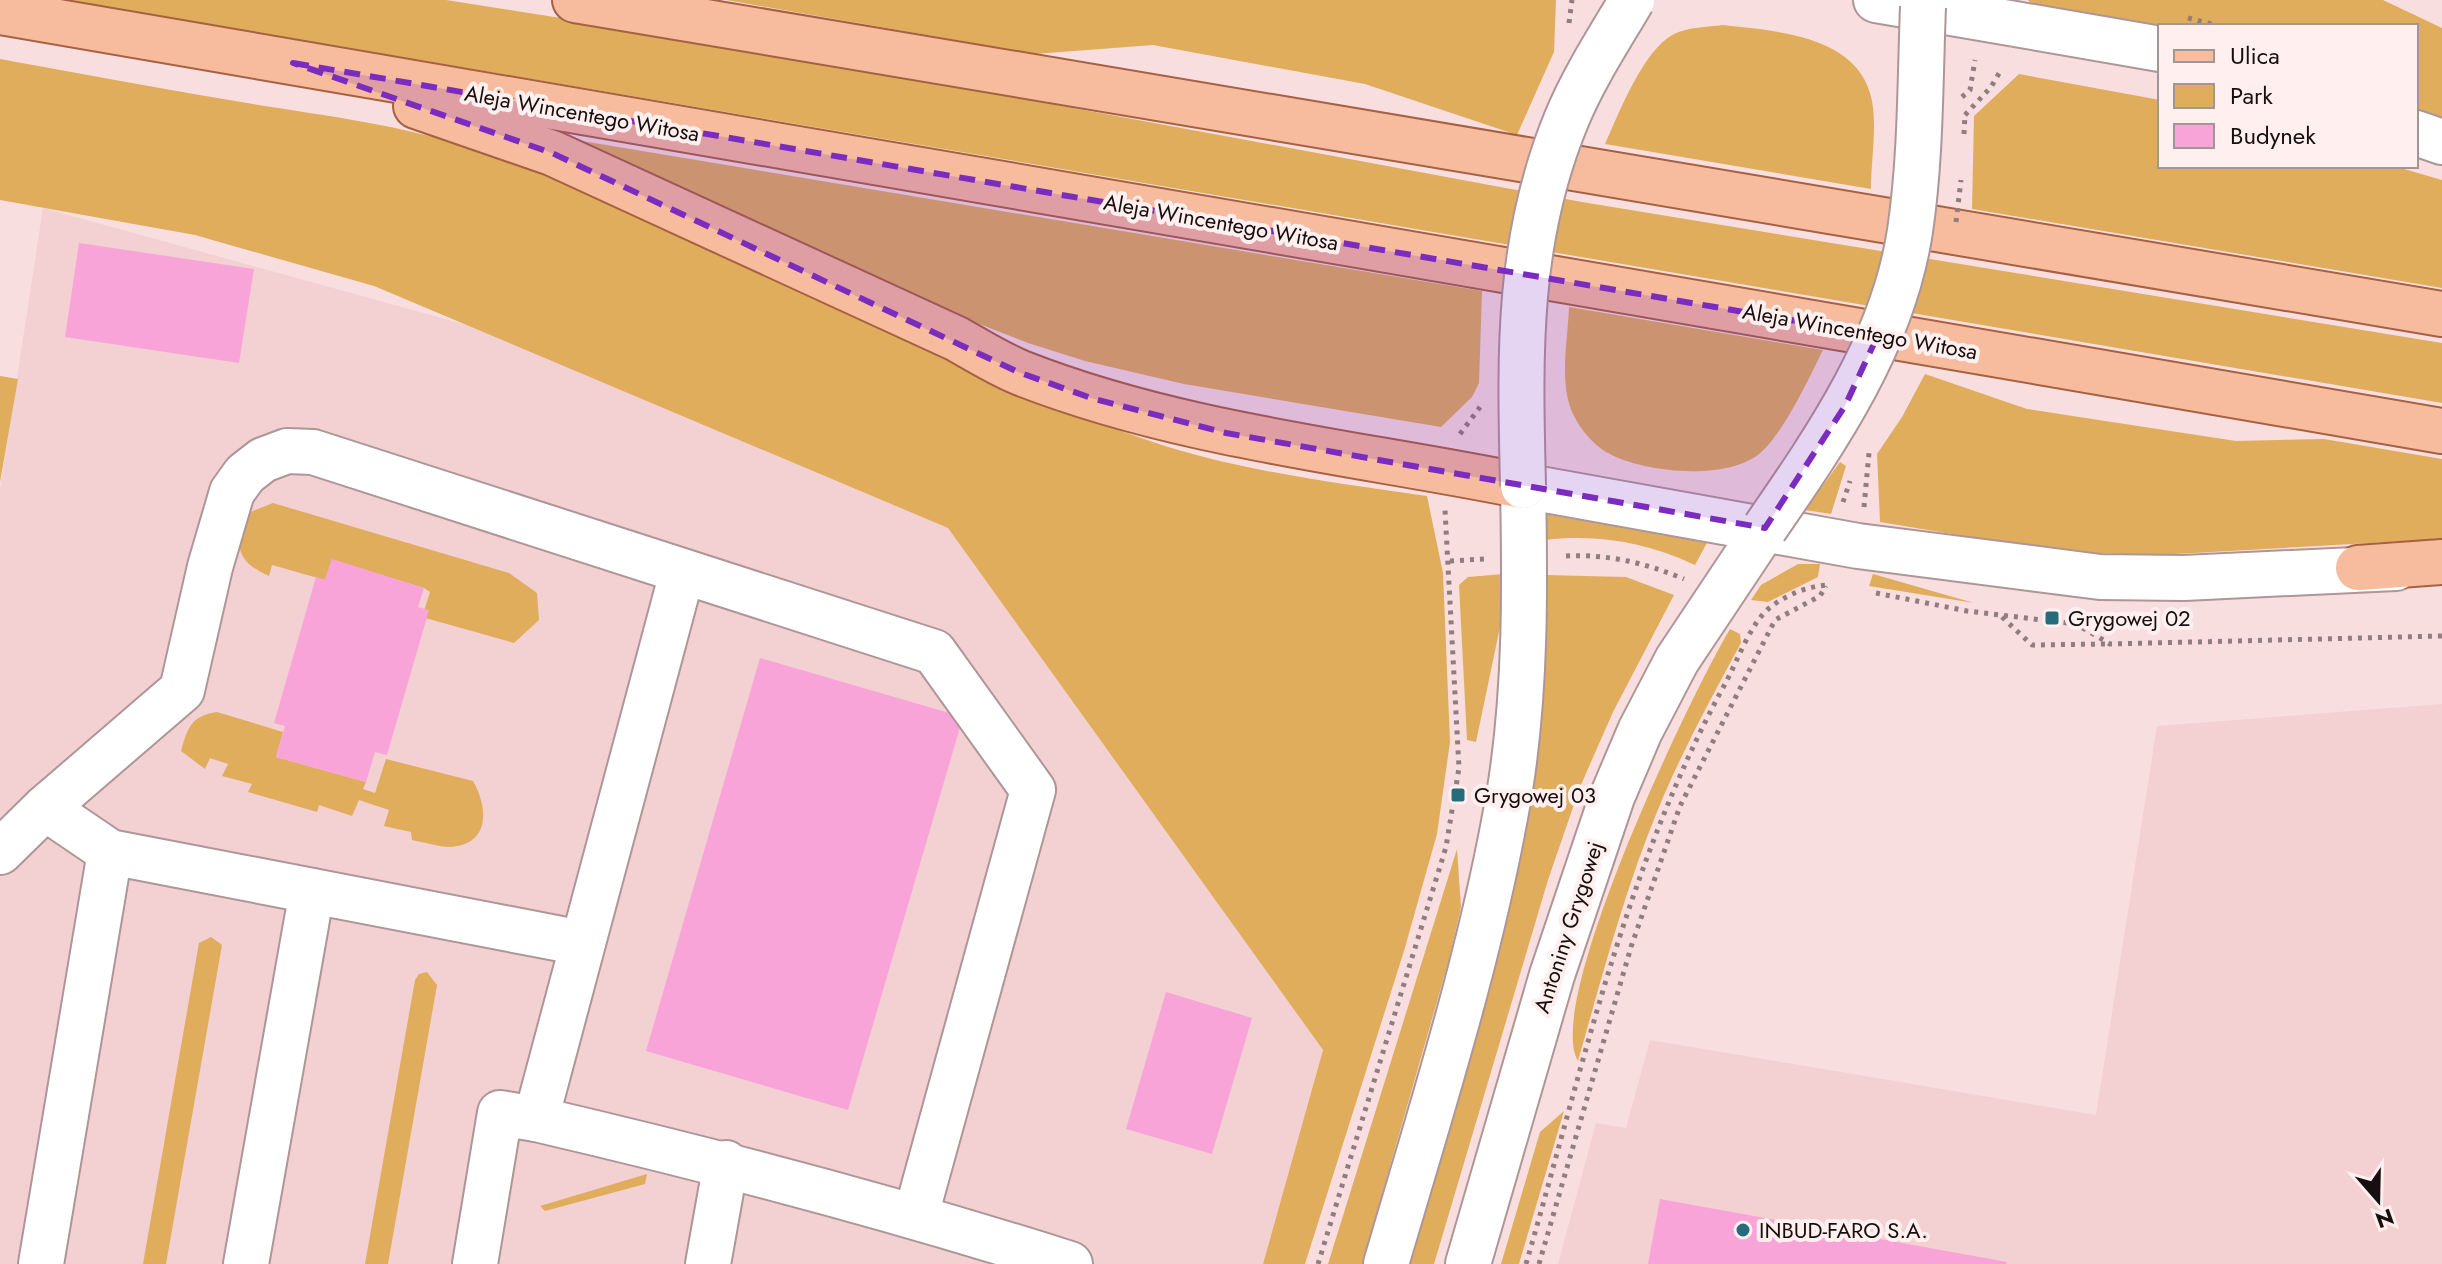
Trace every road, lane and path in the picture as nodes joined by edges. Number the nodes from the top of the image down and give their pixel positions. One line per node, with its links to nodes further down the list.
1 (575, 0): 12 (main road)
2 (1632, 0): 18 (street, bridge)
3 (1876, 0): 4 (street)
4 (1923, 4): 6 (street); 19 (street, Antoniny Grygowej, bridge)
5 (0, 12): 7 (main road, Aleja Wincentego Witosa)
6 (2158, 49)
7 (293, 63): 14 (main road, Aleja Wincentego Witosa); 16 (main road)
8 (2001, 70): 9 (path)
9 (1965, 115)
10 (2418, 134): 11 (street)
11 (2442, 142)
12 (2442, 314)
13 (1484, 395): 16 (path)
14 (2442, 431)
15 (1869, 453): 20 (path)
16 (1449, 471): 18 (main road); 23 (path)
17 (1853, 471): 20 (path)
18 (1523, 486): 19 (street); 48 (street)
19 (1765, 528): 20 (street); 49 (street, Antoniny Grygowej)
20 (1845, 542): 25 (street); 29 (path); 30 (path)
21 (1558, 557): 28 (path)
22 (1488, 559): 23 (path)
23 (1450, 561): 47 (path)
24 (2442, 562): 25 (main road)
25 (2358, 568): 26 (street)
26 (2442, 569)
27 (682, 573): 34 (street); 38 (street); 41 (street)
28 (1685, 579)
29 (1826, 585): 30 (path); 50 (path); 51 (path)
30 (1851, 588): 31 (path)
31 (2001, 615): 33 (path); 33 (path)
32 (2442, 636): 33 (path)
33 (2110, 644)
34 (45, 808): 35 (street); 36 (street)
35 (0, 852)
36 (110, 852): 37 (street); 42 (street)
37 (312, 891): 38 (street); 43 (street)
38 (582, 943): 39 (street)
39 (536, 1119): 40 (street); 44 (street)
40 (726, 1163): 41 (street); 45 (street)
41 (916, 1215): 46 (street)
42 (41, 1264)
43 (246, 1264)
44 (475, 1264)
45 (708, 1264)
46 (1070, 1264)
47 (1318, 1264)
48 (1386, 1264)
49 (1468, 1264)
50 (1526, 1264)
51 (1539, 1264)

